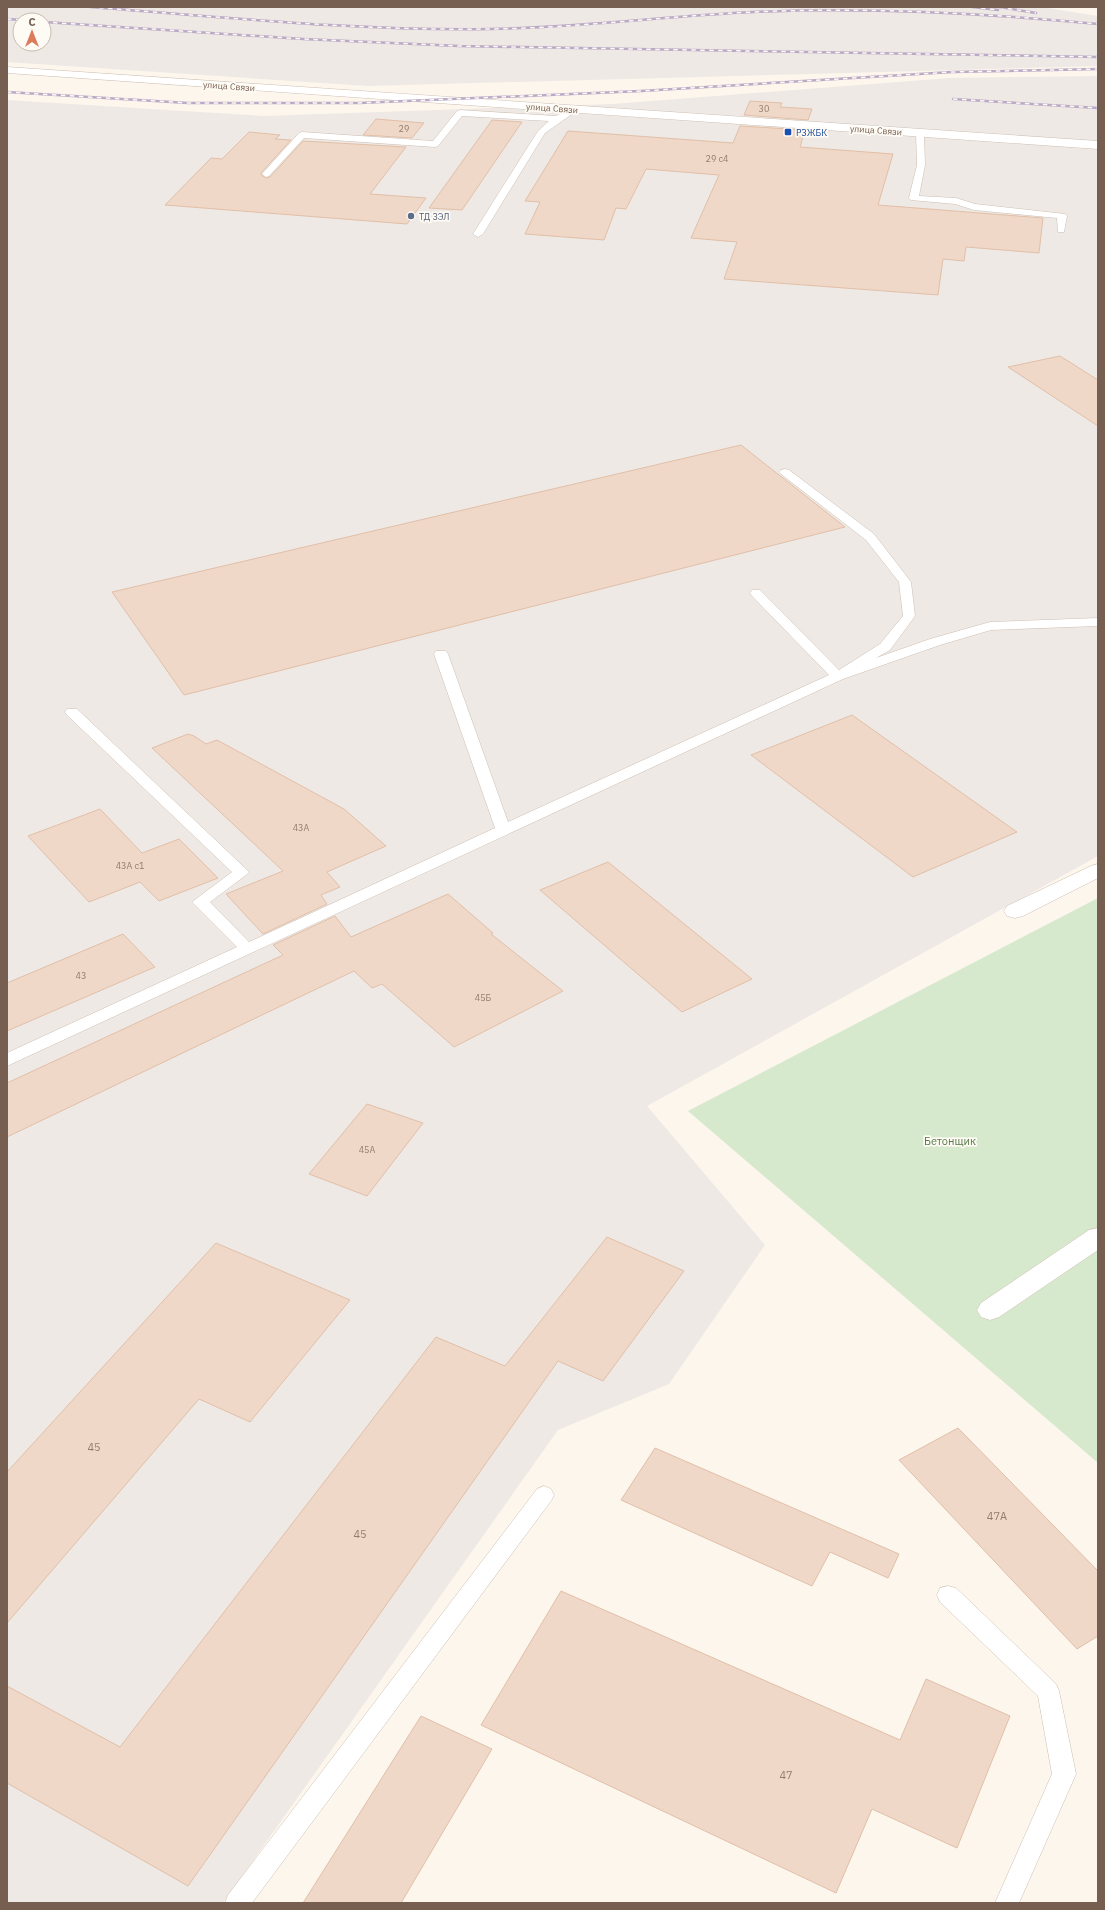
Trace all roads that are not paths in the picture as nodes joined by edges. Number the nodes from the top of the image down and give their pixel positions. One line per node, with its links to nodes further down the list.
1 (7, 70): 2 (street, улица Связи)
2 (572, 110): 3 (lane); 4 (street, улица Связи)
3 (557, 119): 6 (lane); 8 (lane)
4 (920, 133): 5 (street, улица Связи); 7 (lane)
5 (1098, 146)
6 (266, 174)
7 (1061, 230)
8 (478, 234)
9 (785, 472): 13 (lane)
10 (756, 593): 13 (lane)
11 (1098, 622): 13 (lane)
12 (441, 654): 15 (lane)
13 (838, 676): 15 (lane)
14 (72, 712): 18 (lane)
15 (503, 829): 18 (lane)
16 (1098, 870): 17 (street)
17 (1015, 911)
18 (247, 949): 19 (lane)
19 (7, 1060)
20 (1098, 1237): 21 (street)
21 (990, 1310)
22 (544, 1496): 24 (lane)
23 (948, 1595): 25 (lane)
24 (237, 1903)
25 (1008, 1903)

